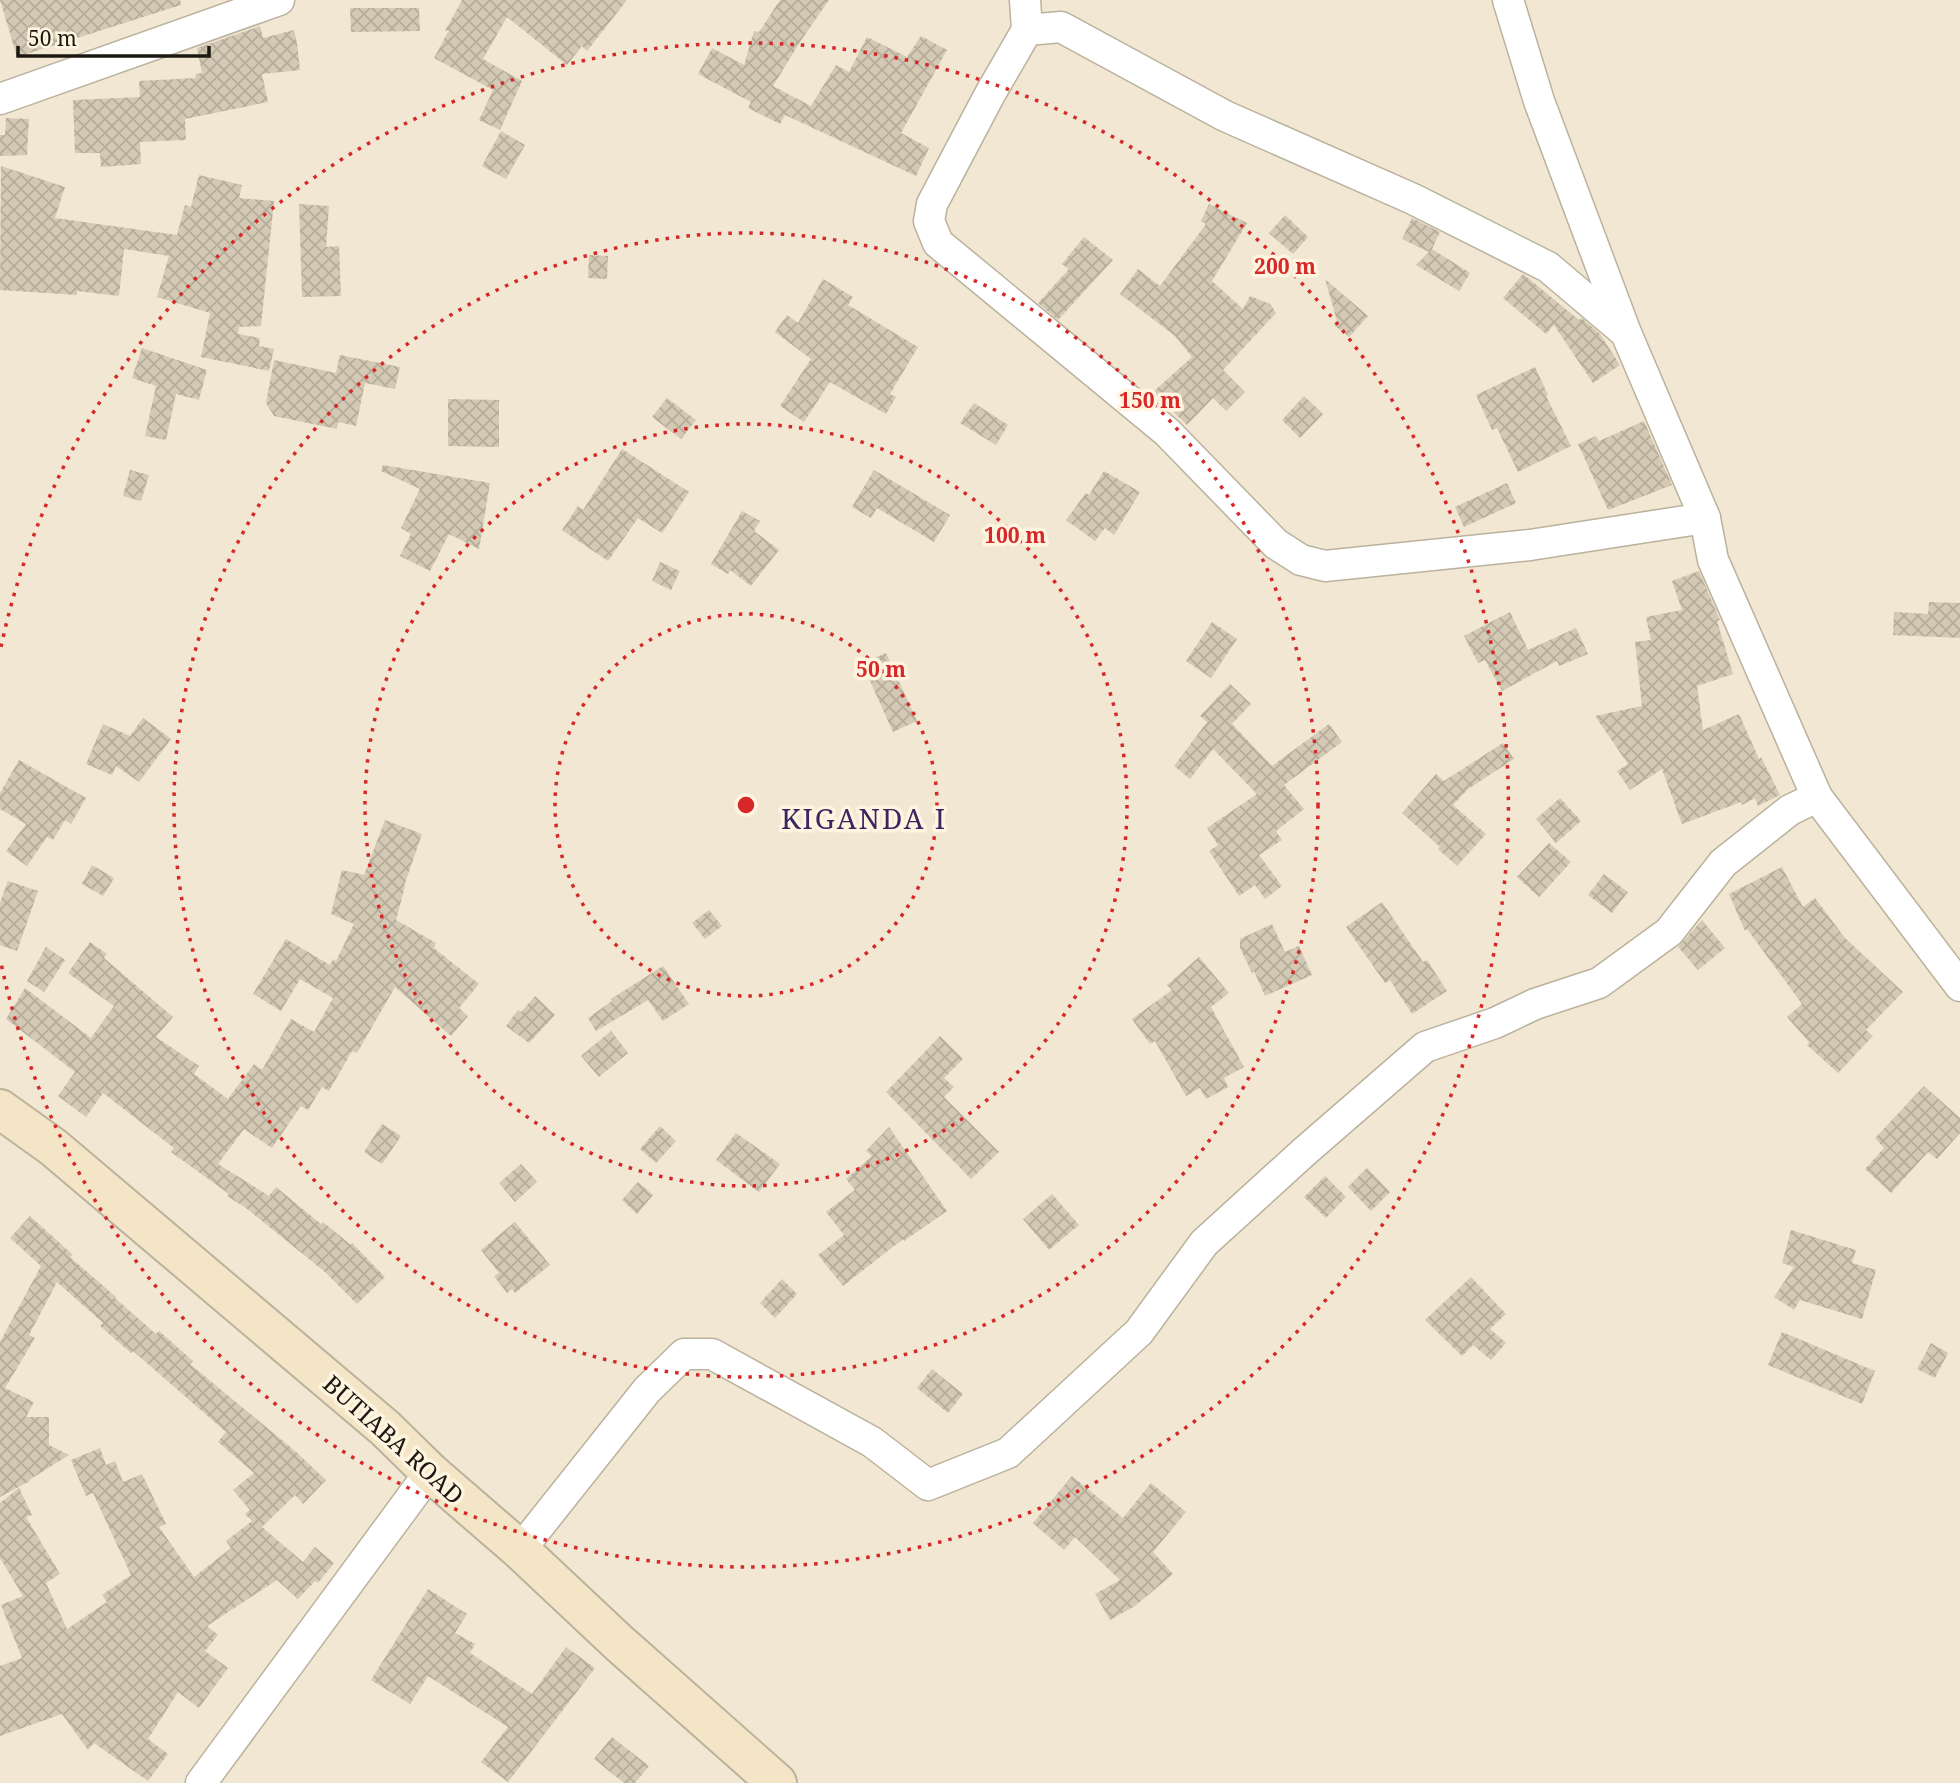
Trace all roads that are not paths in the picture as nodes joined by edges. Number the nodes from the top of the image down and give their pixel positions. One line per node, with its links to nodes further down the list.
1 (279, 0): 5 (street)
2 (1025, 0): 4 (street)
3 (1508, 0): 6 (street)
4 (1027, 30): 6 (street); 7 (street)
5 (0, 99)
6 (1626, 333): 7 (street)
7 (1705, 518): 8 (street)
8 (1817, 797): 9 (street); 12 (street)
9 (1960, 986)
10 (0, 1109): 11 (main road, BUTIABA ROAD)
11 (430, 1472): 12 (main road, BUTIABA ROAD); 13 (street)
12 (520, 1550): 14 (main road, BUTIABA ROAD)
13 (201, 1783)
14 (777, 1783)

